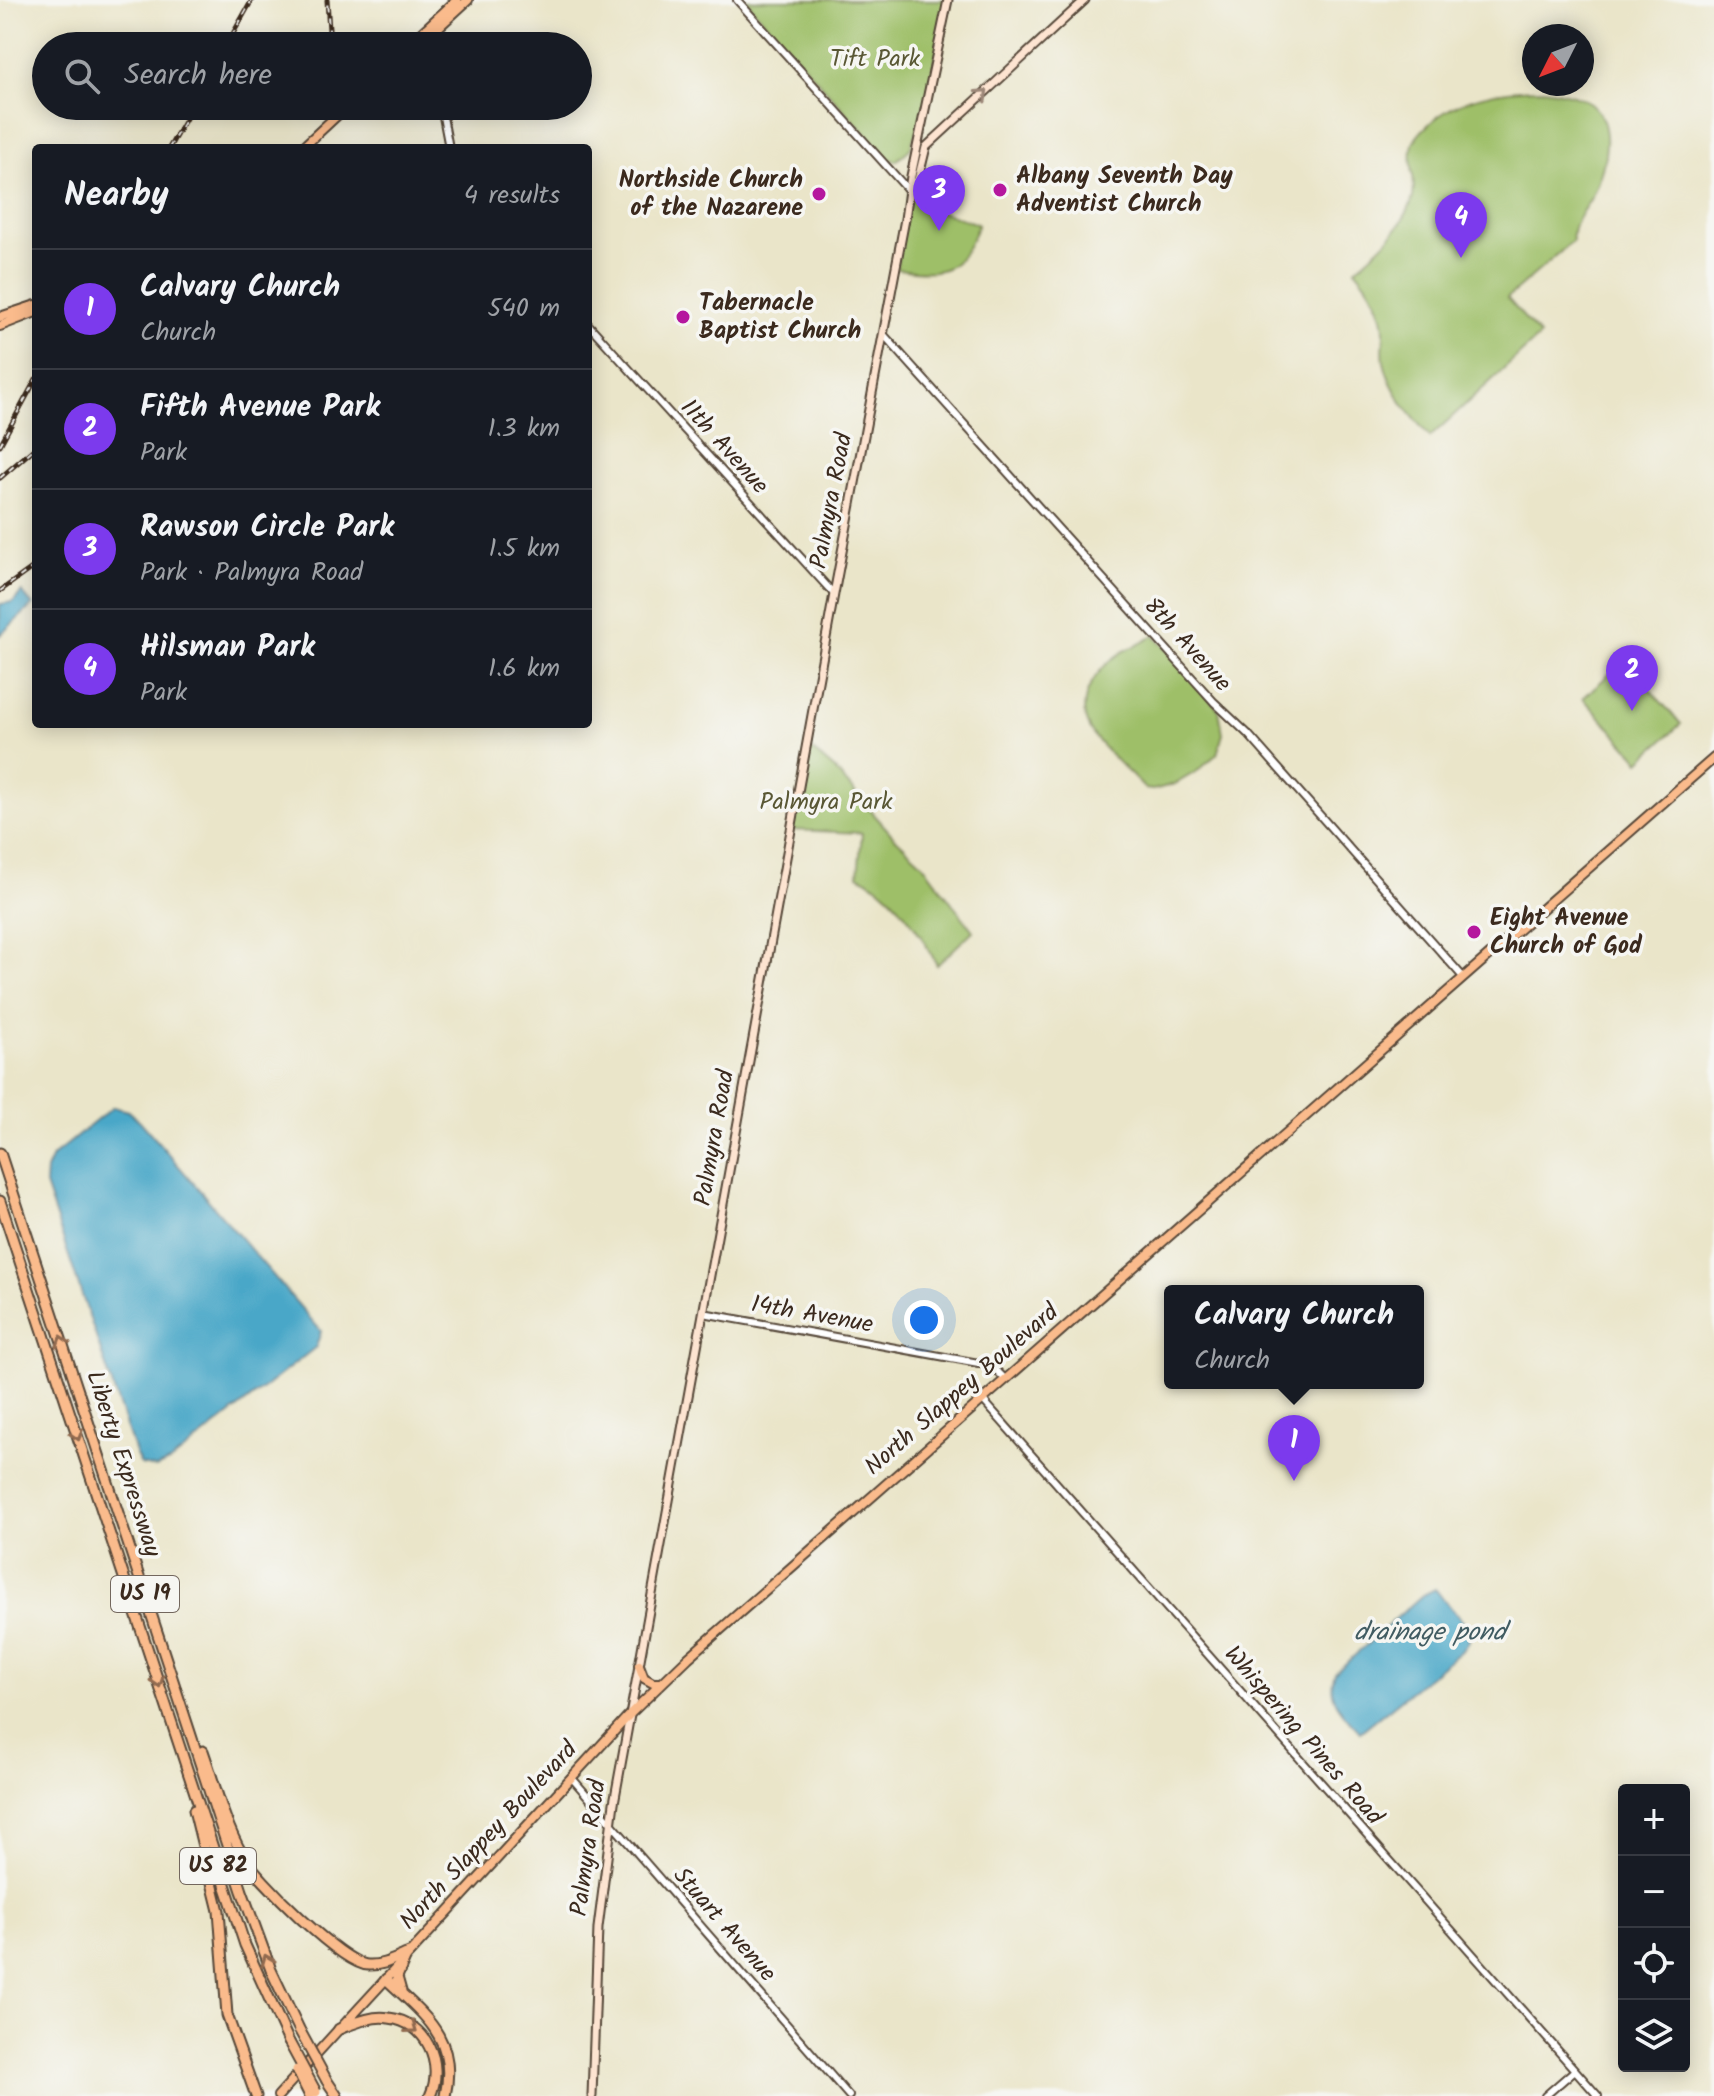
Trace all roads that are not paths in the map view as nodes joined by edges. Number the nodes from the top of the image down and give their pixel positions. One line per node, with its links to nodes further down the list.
1 (457, 0): 6 (main road)
2 (468, 0): 7 (main road)
3 (737, 0): 12 (street)
4 (948, 0): 12 (main road, Palmyra Road)
5 (1085, 0): 12 (main road, Palmyra Road, one-way to 5)
6 (425, 32)
7 (428, 32)
8 (332, 120): 10 (main road)
9 (444, 120): 11 (street)
10 (306, 144)
11 (448, 144)
12 (910, 192): 18 (main road, Palmyra Road)
13 (32, 306): 15 (main road)
14 (32, 314): 16 (main road)
15 (0, 317)
16 (0, 326)
17 (592, 328): 19 (street, 11th Avenue)
18 (884, 335): 19 (main road, Palmyra Road); 21 (street, 8th Avenue)
19 (834, 594): 24 (main road, Palmyra Road)
20 (1714, 758): 21 (main road, North Slappey Boulevard)
21 (1463, 977): 25 (main road, North Slappey Boulevard)
22 (0, 1153): 27 (highway, Liberty Expressway / US 19, one-way to 22)
23 (0, 1201): 31 (highway, Liberty Expressway / US 19, one-way to 31)
24 (703, 1313): 25 (street, 14th Avenue); 28 (main road, Palmyra Road)
25 (1005, 1379): 26 (main road, North Slappey Boulevard)
26 (982, 1399): 29 (main road, North Slappey Boulevard); 38 (street, Whispering Pines Road)
27 (161, 1643): 34 (highway); 42 (highway, Liberty Expressway / US 19, one-way to 27, bridge)
28 (639, 1665): 29 (main road); 30 (main road, Palmyra Road)
29 (662, 1683): 30 (main road, North Slappey Boulevard)
30 (630, 1714): 32 (main road, North Slappey Boulevard); 33 (main road, Palmyra Road)
31 (180, 1748): 39 (highway, Liberty Expressway / US 82, bridge); 40 (highway, US 19)
32 (571, 1777): 33 (street, Stuart Avenue); 34 (main road, North Slappey Boulevard)
33 (611, 1824): 45 (main road, Palmyra Road); 46 (street, Stuart Avenue)
34 (407, 1954): 35 (main road, North Slappey Boulevard); 36 (highway)
35 (386, 1979): 36 (highway); 37 (main road, North Slappey Boulevard)
36 (408, 2000): 44 (highway)
37 (339, 2029): 41 (main road, North Slappey Boulevard); 43 (highway, one-way to 43)
38 (1575, 2070): 47 (street); 48 (street, Whispering Pines Road)
39 (315, 2095)
40 (256, 2096)
41 (278, 2096)
42 (338, 2096)
43 (430, 2096)
44 (445, 2096)
45 (592, 2096)
46 (849, 2096)
47 (1545, 2096)
48 (1598, 2096)

